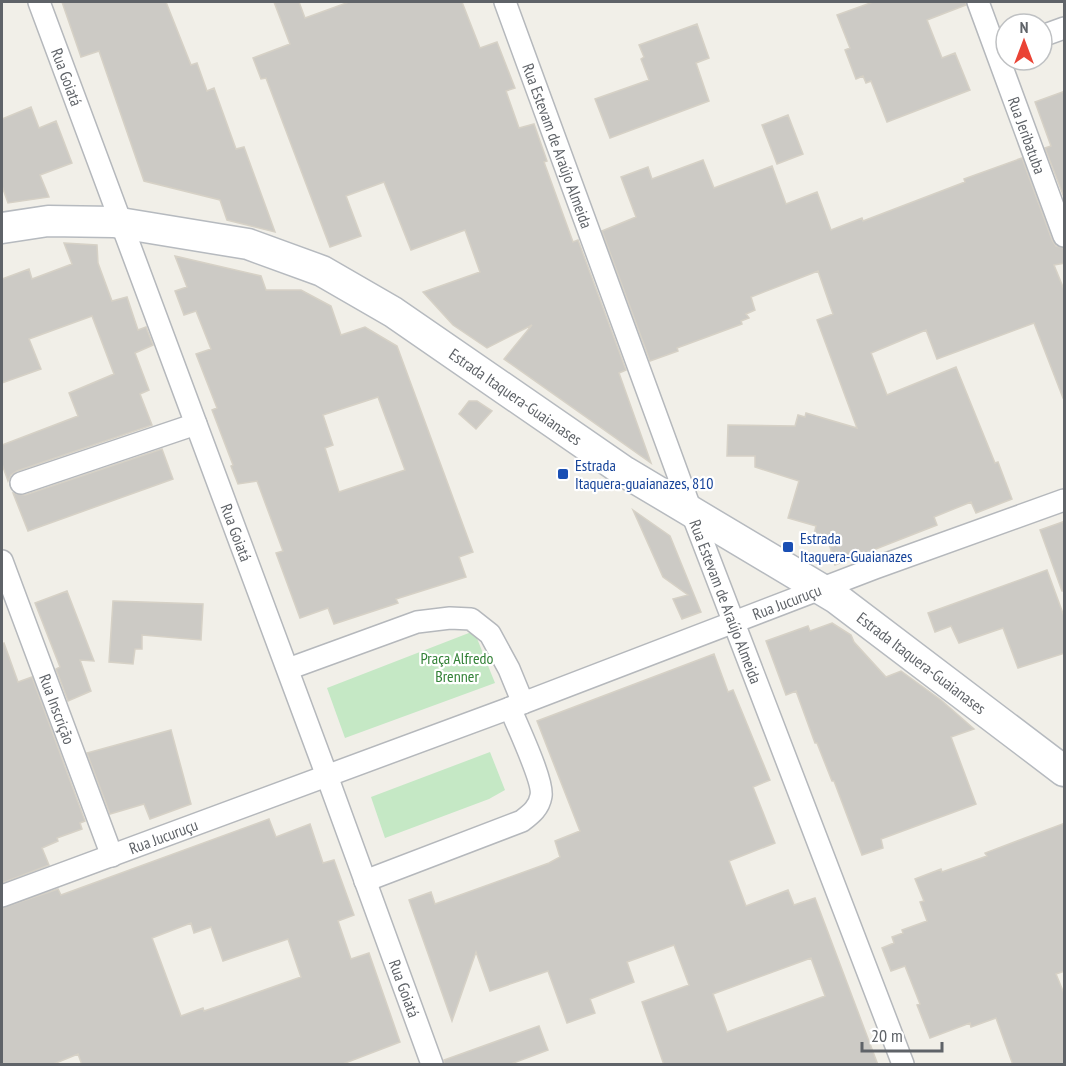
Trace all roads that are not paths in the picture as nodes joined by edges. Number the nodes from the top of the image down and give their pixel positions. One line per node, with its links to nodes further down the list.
1 (39, 2): 6 (street, Rua Goiatá)
2 (505, 2): 12 (street, Rua Estevam de Araújo Almeida)
3 (978, 2): 4 (street, Rua Jeribatuba)
4 (994, 36)
5 (1008, 72): 8 (street, Rua Jeribatuba)
6 (122, 223): 7 (main road, Estrada Itaquera-Guaianases); 9 (street, Rua Goiatá); 12 (main road, Estrada Itaquera-Guaianases)
7 (2, 228)
8 (1065, 236)
9 (196, 424): 10 (street); 16 (street, Rua Goiatá)
10 (21, 483)
11 (1065, 500): 14 (street, Rua Jucuruçu)
12 (691, 510): 14 (main road, Estrada Itaquera-Guaianases); 15 (street, Rua Estevam de Araújo Almeida)
13 (2, 561): 20 (street, Rua Inscrição)
14 (822, 589): 15 (street, Rua Jucuruçu); 18 (main road, Estrada Itaquera-Guaianases)
15 (735, 623): 17 (street, Rua Jucuruçu); 24 (street, Rua Estevam de Araújo Almeida)
16 (288, 669): 17 (street); 19 (street, Rua Goiatá)
17 (517, 706): 19 (street); 21 (street)
18 (1065, 771)
19 (327, 776): 20 (street, Rua Jucuruçu); 21 (street, Rua Goiatá)
20 (112, 856): 22 (street, Rua Jucuruçu)
21 (364, 881): 23 (street, Rua Goiatá)
22 (2, 897)
23 (432, 1065)
24 (903, 1065)

